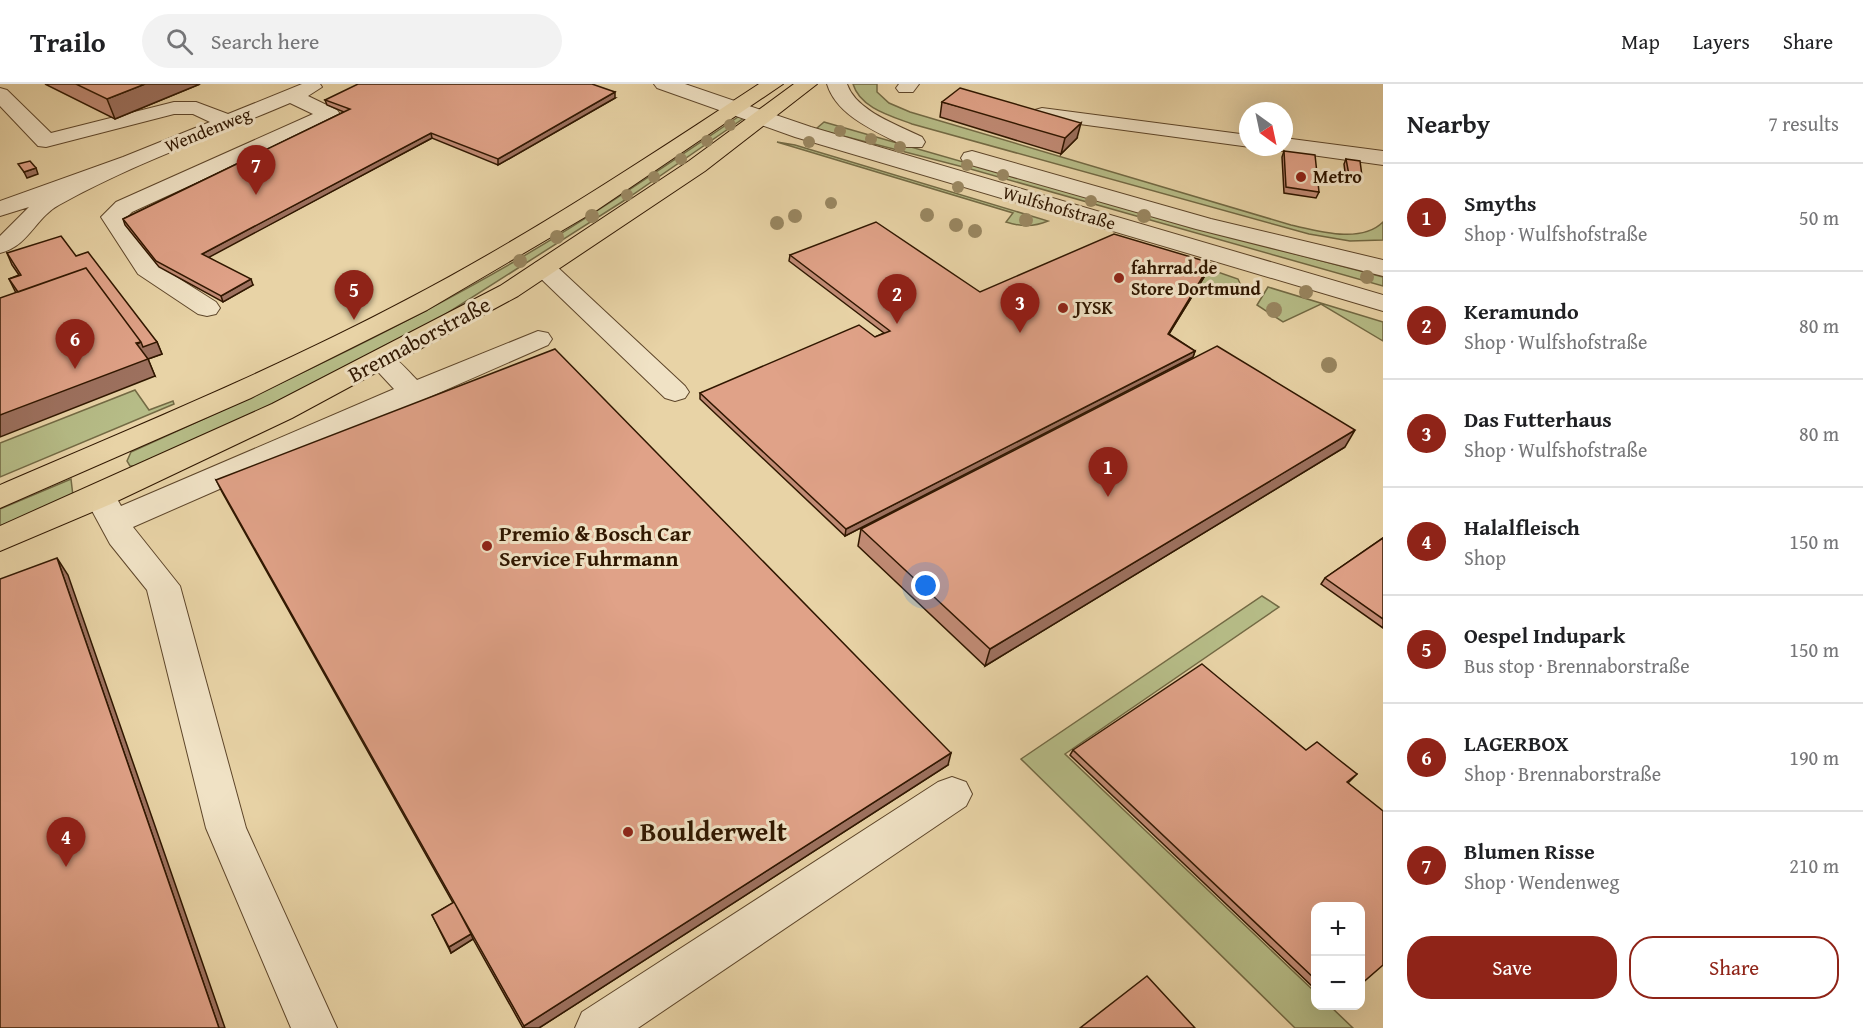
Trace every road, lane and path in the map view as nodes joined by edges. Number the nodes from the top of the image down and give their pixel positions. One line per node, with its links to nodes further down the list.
1 (318, 84): 8 (street, Wendenweg)
2 (664, 84): 9 (street)
3 (717, 84): 9 (street)
4 (773, 84): 9 (main road, Brennaborstraße)
5 (807, 84): 10 (main road, Brennaborstraße)
6 (837, 84): 16 (street)
7 (0, 94): 14 (street)
8 (291, 96): 14 (street, Wendenweg); 27 (street)
9 (747, 102): 10 (street); 12 (street, Wulfshofstraße); 32 (main road, Brennaborstraße)
10 (793, 106): 12 (main road, Brennaborstraße)
11 (1042, 114): 15 (street)
12 (764, 118): 24 (main road, Brennaborstraße); 26 (street, Wulfshofstraße)
13 (834, 118): 16 (street, Wulfshofstraße)
14 (229, 122): 19 (street, Wendenweg)
15 (1239, 140)
16 (914, 142): 23 (street, Wulfshofstraße)
17 (1293, 146): 18 (street)
18 (1383, 158)
19 (131, 162): 20 (street, Wendenweg); 21 (street, Wendenweg)
20 (0, 209)
21 (0, 246)
22 (1383, 254): 23 (street)
23 (1336, 255): 25 (street, Wulfshofstraße)
24 (544, 268): 29 (main road, Brennaborstraße); 31 (street)
25 (1383, 268)
26 (1383, 303)
27 (207, 308)
28 (538, 339): 30 (street)
29 (381, 360): 30 (street); 34 (main road, Brennaborstraße)
30 (413, 392): 34 (street)
31 (675, 392)
32 (99, 454): 33 (main road, Brennaborstraße); 34 (main road)
33 (0, 497)
34 (107, 509): 35 (main road, Brennaborstraße); 37 (street)
35 (0, 538)
36 (952, 794): 38 (street)
37 (314, 1028)
38 (598, 1028)

